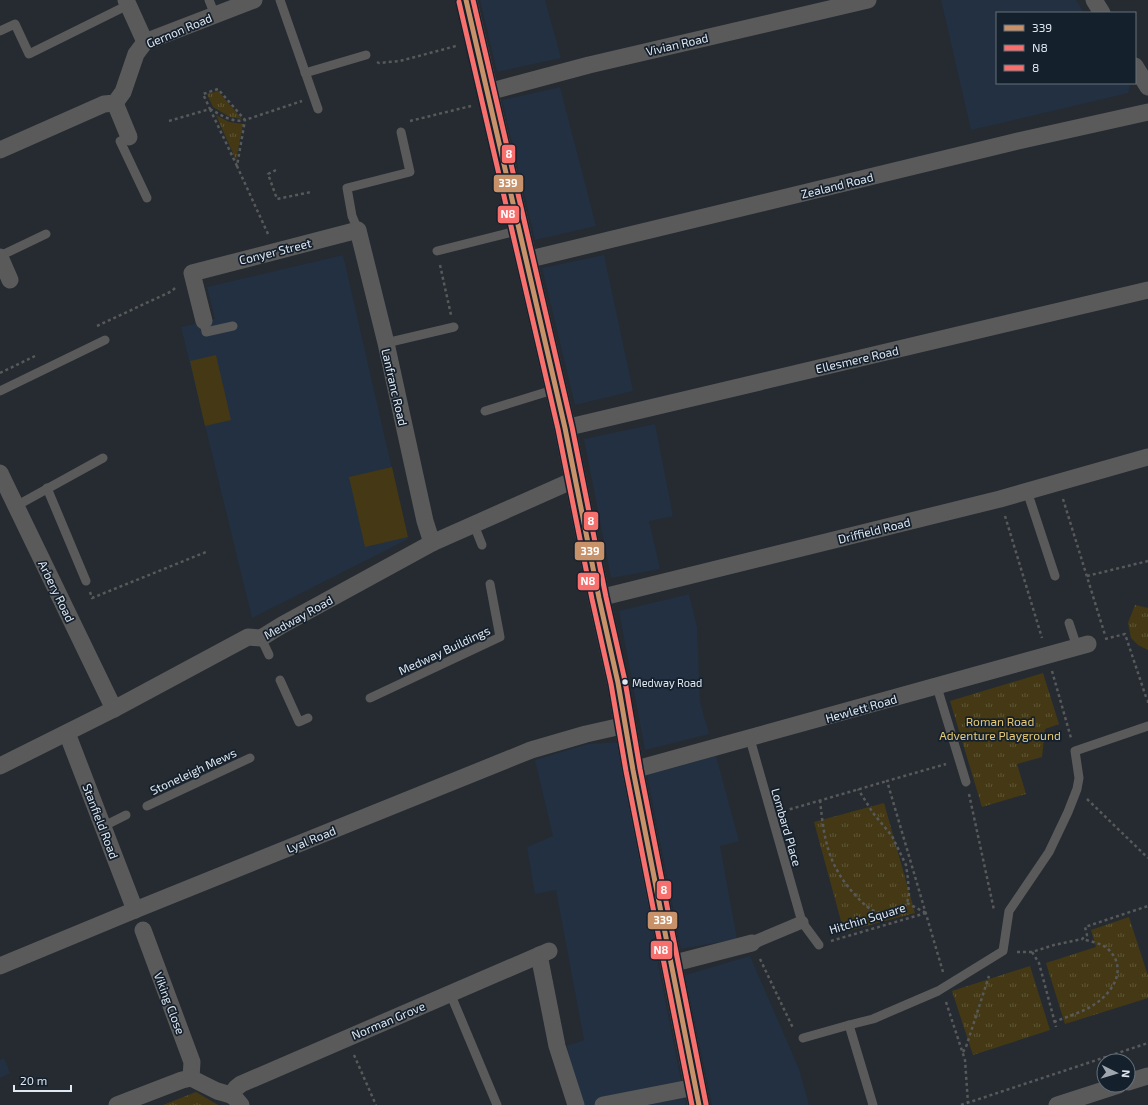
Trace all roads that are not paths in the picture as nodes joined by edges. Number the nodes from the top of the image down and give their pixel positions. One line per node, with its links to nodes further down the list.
1 (254, 0): 7 (street, Gernon Road)
2 (280, 0): 13 (lane)
3 (466, 0): 15 (main road)
4 (868, 0): 15 (street, Vivian Road)
5 (1094, 0): 8 (street)
6 (127, 2): 9 (lane); 10 (street)
7 (212, 7): 10 (street, Gernon Road)
8 (1101, 12)
9 (0, 31)
10 (145, 42): 16 (street, Gernon Road)
11 (366, 55): 13 (lane)
12 (1136, 68): 14 (street)
13 (306, 73): 17 (lane)
14 (1148, 87)
15 (483, 98): 24 (main road)
16 (115, 103): 20 (street); 21 (street)
17 (318, 109)
18 (1148, 112): 28 (street, Zealand Road)
19 (401, 132): 23 (lane)
20 (129, 137): 22 (lane)
21 (0, 150)
22 (147, 198)
23 (358, 230): 31 (street, Conyer Street); 35 (street, Lanfranc Road)
24 (520, 230): 26 (lane); 28 (main road)
25 (46, 234): 27 (lane)
26 (437, 251)
27 (0, 256): 29 (street)
28 (526, 260): 36 (main road)
29 (10, 280)
30 (1148, 290): 39 (street, Ellesmere Road)
31 (204, 321): 32 (lane)
32 (233, 326)
33 (454, 327): 35 (lane)
34 (105, 340): 37 (lane)
35 (386, 343): 48 (street, Lanfranc Road)
36 (556, 389): 38 (lane); 39 (main road)
37 (0, 392)
38 (485, 410)
39 (565, 428): 43 (main road)
40 (1148, 457): 45 (street, Driffield Road)
41 (103, 458): 44 (lane)
42 (0, 473): 46 (street, Arbery Road)
43 (576, 479): 47 (street, Medway Road); 53 (main road)
44 (47, 488): 46 (lane); 51 (lane)
45 (1027, 491): 50 (lane); 53 (street, Driffield Road)
46 (16, 506): 61 (street, Arbery Road)
47 (474, 525): 48 (street, Medway Road); 49 (lane)
48 (432, 543): 55 (street, Medway Road)
49 (482, 545)
50 (1055, 576)
51 (86, 580)
52 (490, 584): 60 (lane, Medway Buildings)
53 (599, 598): 63 (main road)
54 (1070, 623): 56 (lane)
55 (261, 638): 57 (lane); 61 (street, Medway Road)
56 (1083, 646): 59 (street, Hewlett Road)
57 (269, 655)
58 (280, 680): 62 (lane)
59 (937, 686): 66 (street, Hewlett Road); 70 (lane)
60 (370, 698)
61 (114, 709): 65 (street, Medway Road)
62 (308, 718)
63 (626, 725): 69 (main road); 74 (street, Lyal Road)
64 (1148, 726): 82 (lane)
65 (67, 733): 68 (street, Medway Road); 73 (street, Stanfield Road)
66 (750, 739): 69 (street, Hewlett Road); 75 (lane, Lombard Place)
67 (250, 758): 71 (lane, Stoneleigh Mews)
68 (0, 766)
69 (633, 770): 79 (main road)
70 (966, 782)
71 (147, 806)
72 (126, 815): 73 (lane)
73 (104, 826): 74 (street, Stanfield Road)
74 (135, 910): 80 (street, Lyal Road)
75 (802, 922): 77 (street); 78 (lane, Hitchin Square)
76 (143, 930): 85 (street, Viking Close)
77 (752, 943): 79 (street)
78 (819, 945)
79 (671, 964): 88 (main road)
80 (0, 966)
81 (450, 993): 89 (street, Norman Grove); 91 (lane); 92 (street, Norman Grove)
82 (849, 1025): 83 (lane); 94 (lane)
83 (803, 1038)
84 (1148, 1076): 86 (street)
85 (191, 1078): 89 (street); 90 (street)
86 (1136, 1080)
87 (1096, 1093): 95 (street)
88 (697, 1096): 93 (street)
89 (236, 1100)
90 (117, 1105)
91 (497, 1105)
92 (576, 1105)
93 (603, 1105)
94 (873, 1105)
95 (1058, 1105)

